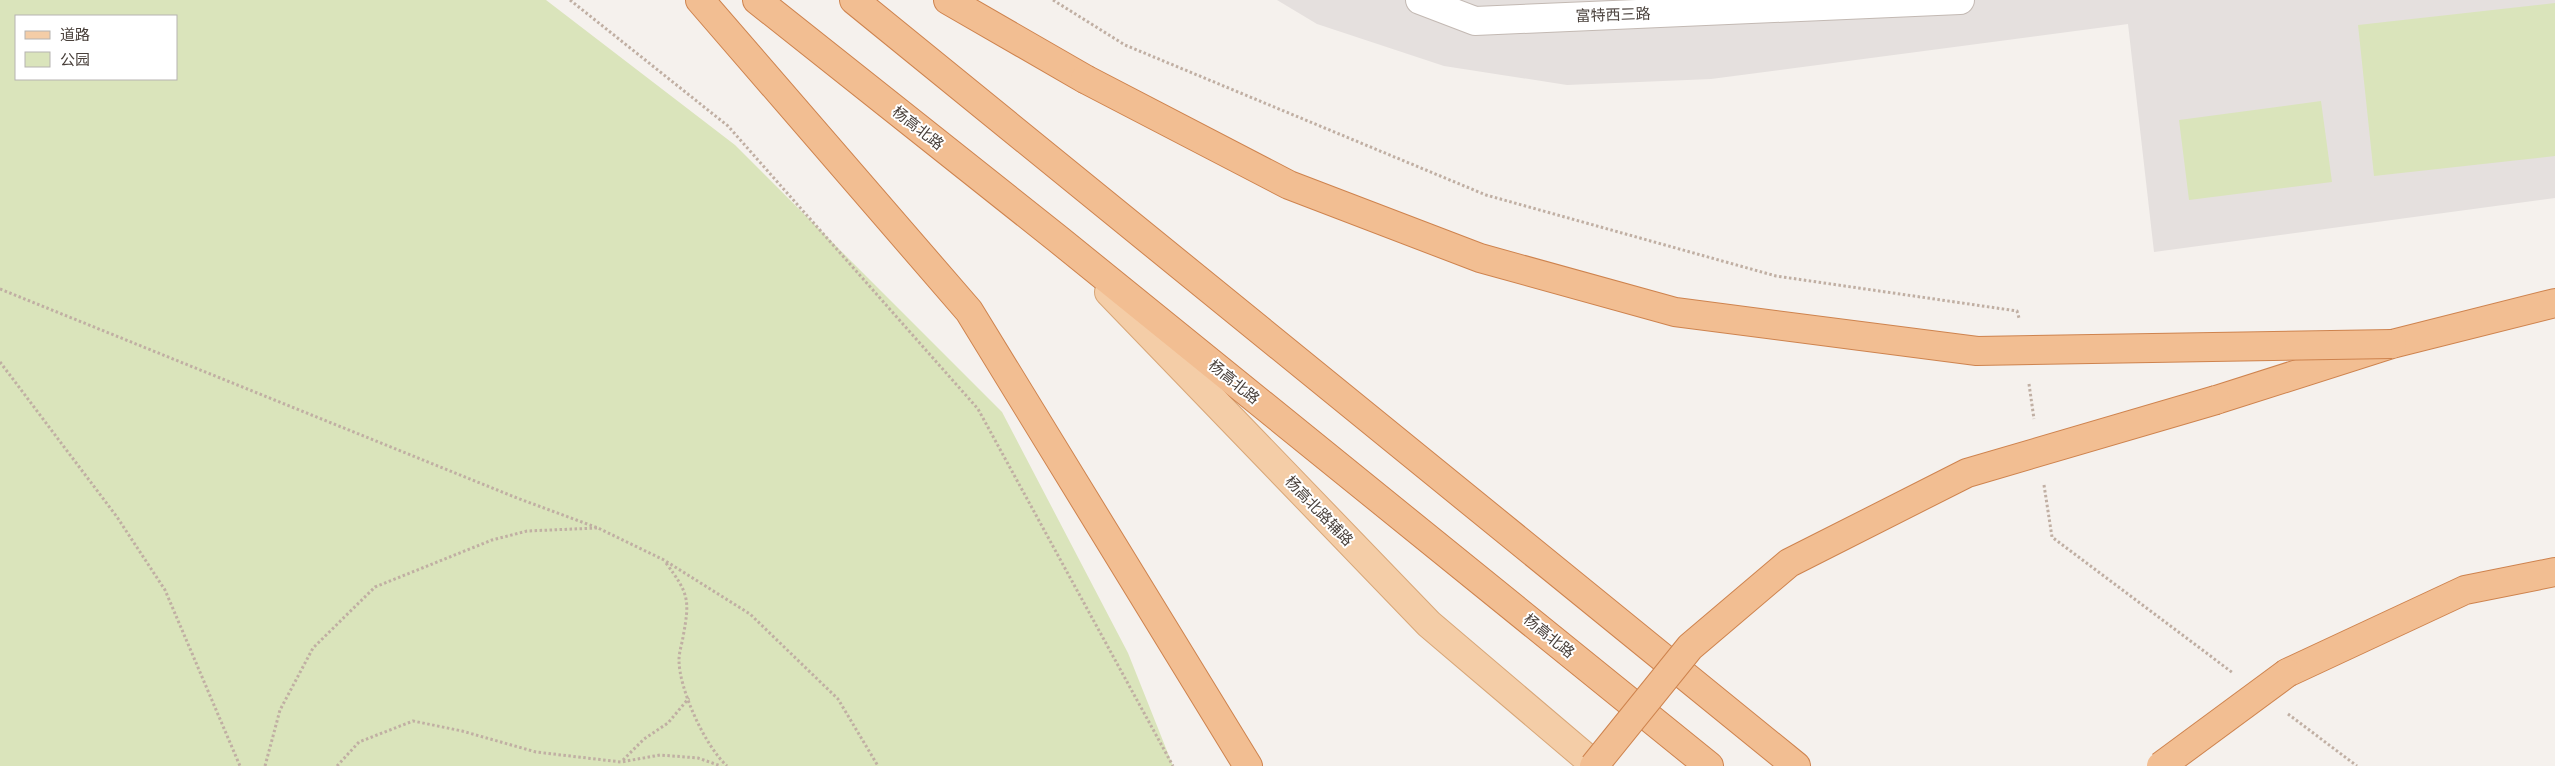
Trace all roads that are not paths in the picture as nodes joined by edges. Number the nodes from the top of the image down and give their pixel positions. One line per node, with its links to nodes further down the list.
1 (700, 0): 11 (highway)
2 (757, 0): 7 (highway, 杨高北路)
3 (854, 0): 14 (highway)
4 (948, 0): 9 (highway, bridge)
5 (1420, 0): 6 (street, 富特西三路)
6 (1960, 0)
7 (1058, 239): 12 (main road, 杨高北路辅路); 13 (highway, 杨高北路)
8 (2555, 303): 9 (highway)
9 (2392, 344): 12 (highway, bridge)
10 (2555, 572): 15 (highway, bridge)
11 (1248, 766)
12 (1595, 766)
13 (1709, 766)
14 (1796, 766)
15 (2161, 766)

